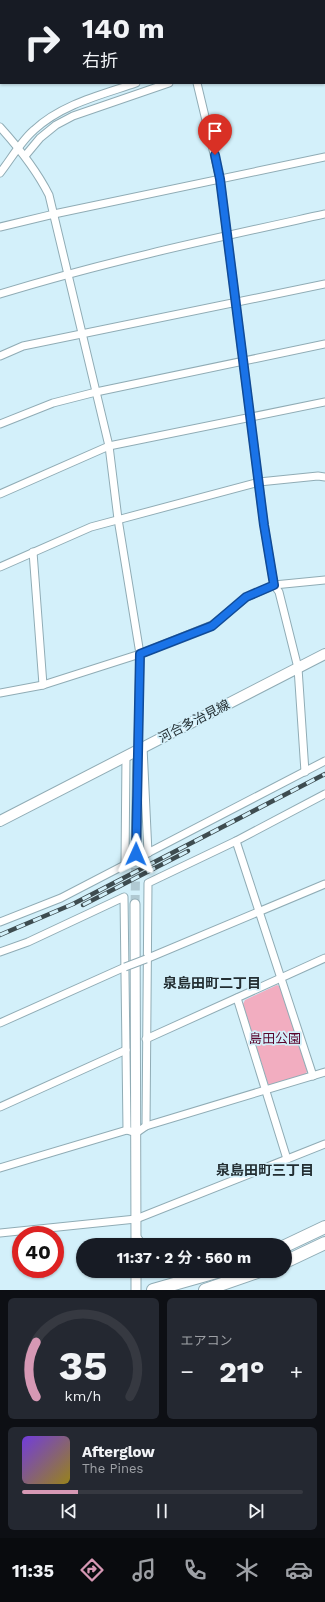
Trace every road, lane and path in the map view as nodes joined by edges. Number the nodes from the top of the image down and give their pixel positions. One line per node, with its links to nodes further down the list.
1 (133, 84): 5 (street)
2 (166, 84): 6 (street)
3 (197, 84): 9 (street)
4 (0, 127): 5 (street)
5 (19, 148): 6 (street); 8 (street)
6 (25, 156): 10 (street)
7 (325, 157): 9 (street)
8 (0, 173)
9 (220, 179): 10 (street); 13 (street)
10 (54, 214): 12 (street); 14 (street)
11 (325, 214): 13 (street)
12 (0, 227)
13 (227, 235): 14 (street); 17 (street)
14 (68, 273): 16 (street); 18 (street)
15 (325, 284): 17 (street)
16 (0, 294)
17 (235, 302): 18 (street); 21 (street)
18 (82, 334): 20 (street); 22 (street)
19 (325, 344): 21 (street)
20 (0, 356)
21 (244, 361): 22 (street); 24 (street)
22 (96, 392): 25 (street); 26 (street)
23 (325, 402): 24 (street)
24 (250, 416): 26 (street); 28 (street)
25 (0, 424)
26 (110, 446): 29 (street); 30 (street)
27 (325, 477): 28 (street)
28 (259, 482): 30 (street); 34 (street)
29 (0, 494)
30 (118, 519): 31 (street); 35 (street)
31 (32, 552): 32 (street); 38 (street)
32 (0, 567)
33 (325, 580): 34 (street)
34 (274, 585): 35 (street); 37 (street)
35 (140, 654): 38 (street); 40 (street)
36 (325, 654): 37 (main road, 河合多治見線)
37 (298, 668): 40 (main road, 河合多治見線); 43 (street)
38 (43, 685): 39 (street)
39 (0, 693)
40 (141, 748): 41 (main road, 河合多治見線); 47 (street); 48 (street)
41 (126, 756): 45 (main road, 河合多治見線); 49 (street)
42 (325, 761): 43 (street)
43 (305, 772): 47 (street)
44 (325, 794): 46 (street)
45 (0, 821)
46 (236, 841): 52 (street); 56 (street)
47 (148, 853): 49 (street)
48 (136, 854)
49 (125, 865): 53 (street)
50 (325, 884): 52 (street)
51 (135, 904): 68 (street)
52 (259, 912): 56 (street); 58 (street)
53 (0, 922)
54 (0, 952): 57 (street)
55 (325, 958): 58 (street)
56 (146, 959): 57 (street, bridge); 61 (street)
57 (125, 967): 60 (street); 62 (street)
58 (282, 978): 59 (street); 64 (street)
59 (237, 998): 61 (street); 65 (street)
60 (0, 1023)
61 (146, 1039): 67 (street)
62 (126, 1050): 66 (street); 68 (street)
63 (325, 1072): 64 (street)
64 (313, 1076): 65 (street)
65 (266, 1091): 67 (street); 70 (street)
66 (0, 1106)
67 (146, 1126): 68 (street)
68 (131, 1132): 71 (street); 72 (street)
69 (325, 1144): 70 (street)
70 (287, 1159): 72 (street)
71 (0, 1168)
72 (136, 1219): 74 (street); 75 (street)
73 (325, 1227): 76 (highway)
74 (0, 1233)
75 (136, 1238)
76 (292, 1243)
77 (325, 1243): 78 (highway)
78 (292, 1259)
79 (136, 1278): 83 (street)
80 (199, 1278): 82 (highway)
81 (240, 1278): 85 (highway)
82 (196, 1279): 84 (highway)
83 (136, 1290)
84 (153, 1290)
85 (205, 1290)

